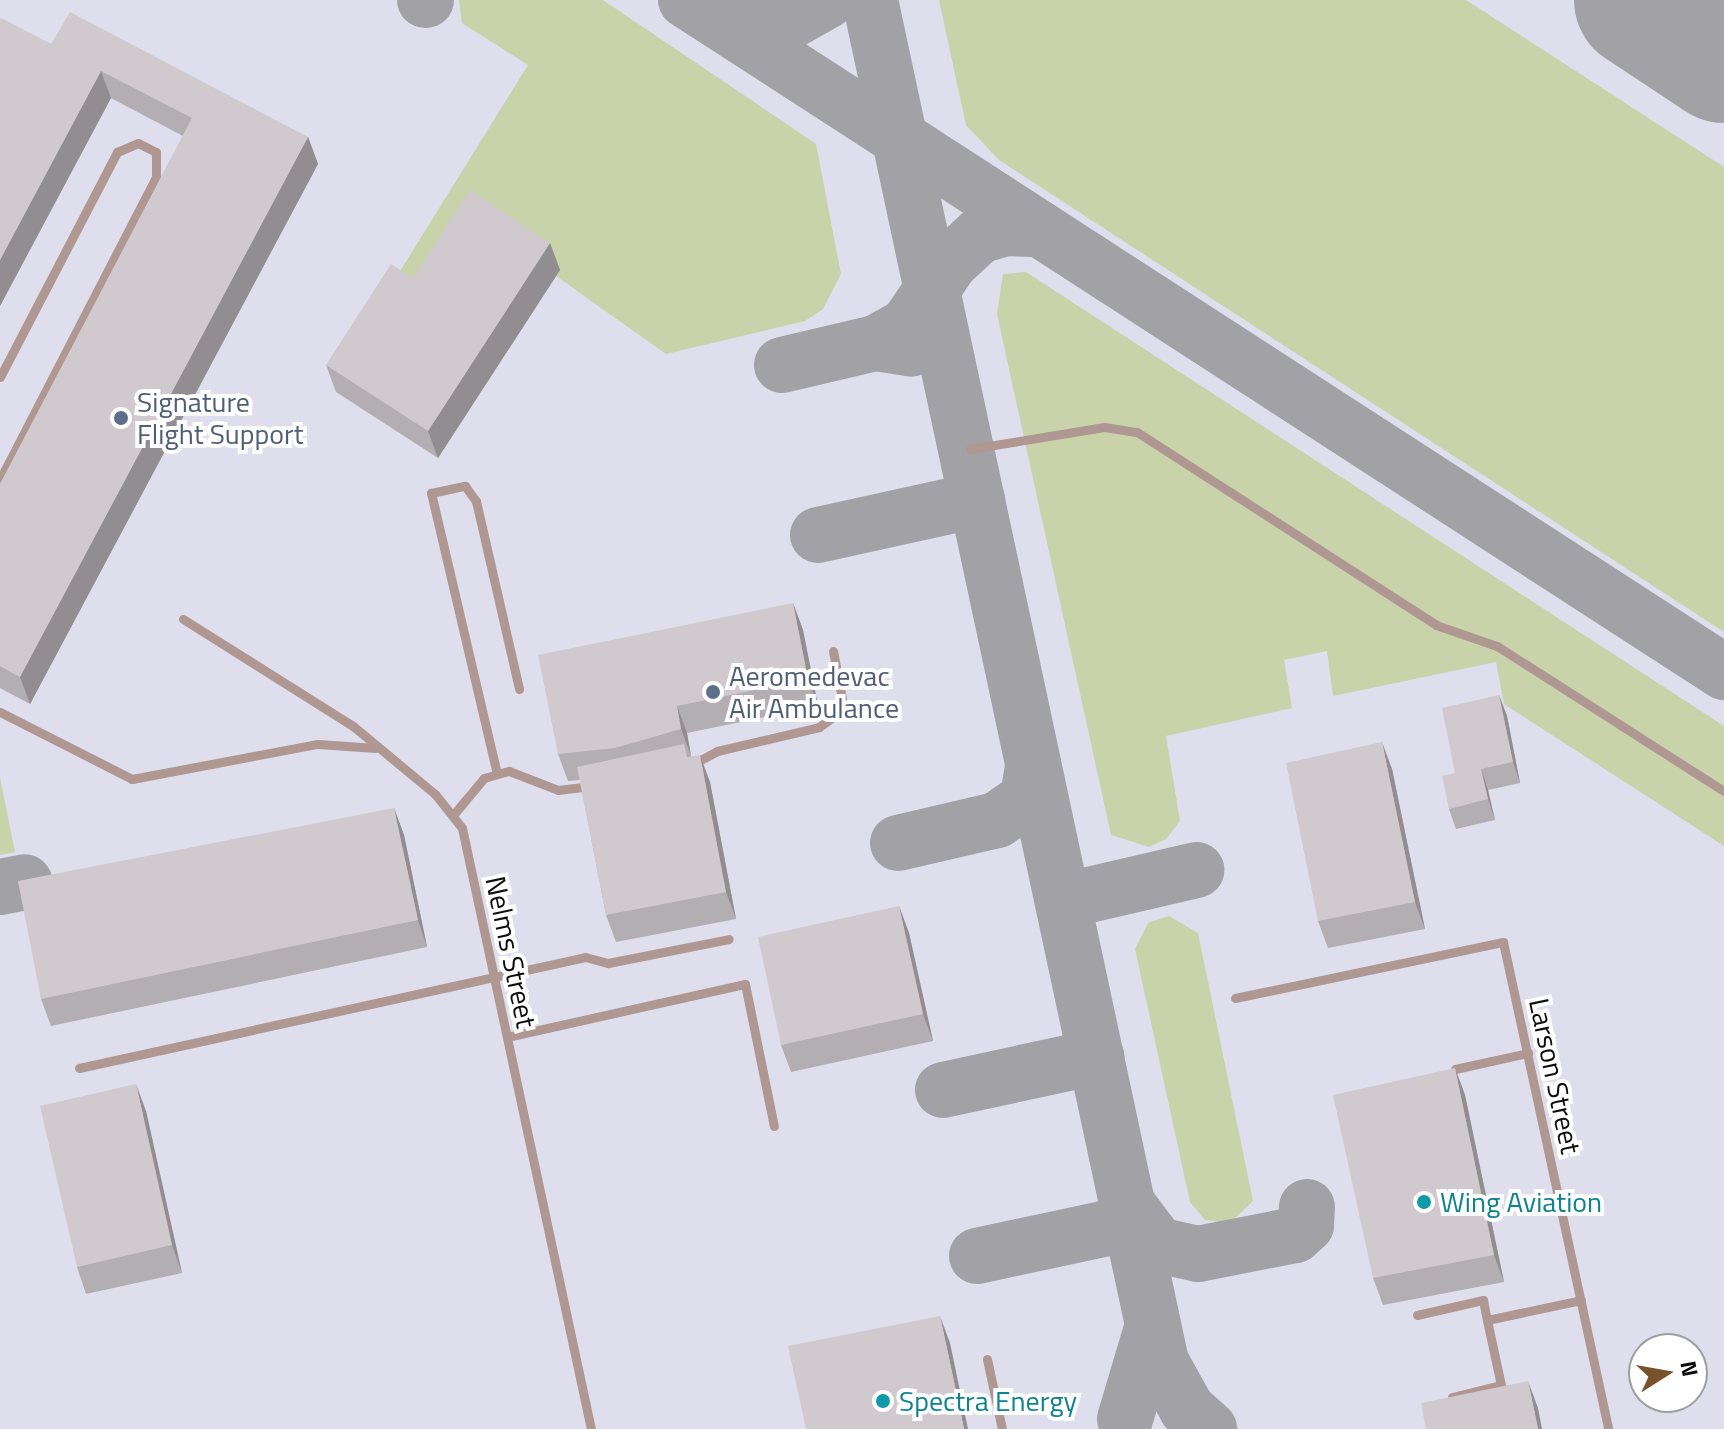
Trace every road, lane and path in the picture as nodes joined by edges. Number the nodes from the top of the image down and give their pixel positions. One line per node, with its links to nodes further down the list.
1 (0, 377): 3 (lane)
2 (970, 449): 12 (lane)
3 (0, 479)
4 (183, 619): 8 (lane)
5 (833, 651): 9 (lane)
6 (519, 689): 10 (lane)
7 (0, 712): 8 (lane)
8 (380, 748): 13 (lane)
9 (685, 768)
10 (497, 774): 11 (lane); 13 (lane)
11 (613, 785)
12 (1724, 791)
13 (454, 814): 15 (lane, Nelms Street)
14 (729, 939): 15 (lane)
15 (494, 978): 17 (lane, Nelms Street); 19 (lane)
16 (1235, 998): 18 (lane, Larson Street)
17 (507, 1037): 21 (lane); 27 (lane, Nelms Street)
18 (1528, 1053): 20 (lane); 22 (lane, Larson Street)
19 (79, 1068)
20 (1455, 1069)
21 (774, 1126)
22 (1581, 1300): 24 (lane); 29 (lane, Larson Street)
23 (1417, 1315): 24 (lane)
24 (1487, 1320): 26 (lane)
25 (987, 1359): 28 (lane)
26 (1437, 1400)
27 (591, 1429)
28 (1002, 1429)
29 (1608, 1429)

